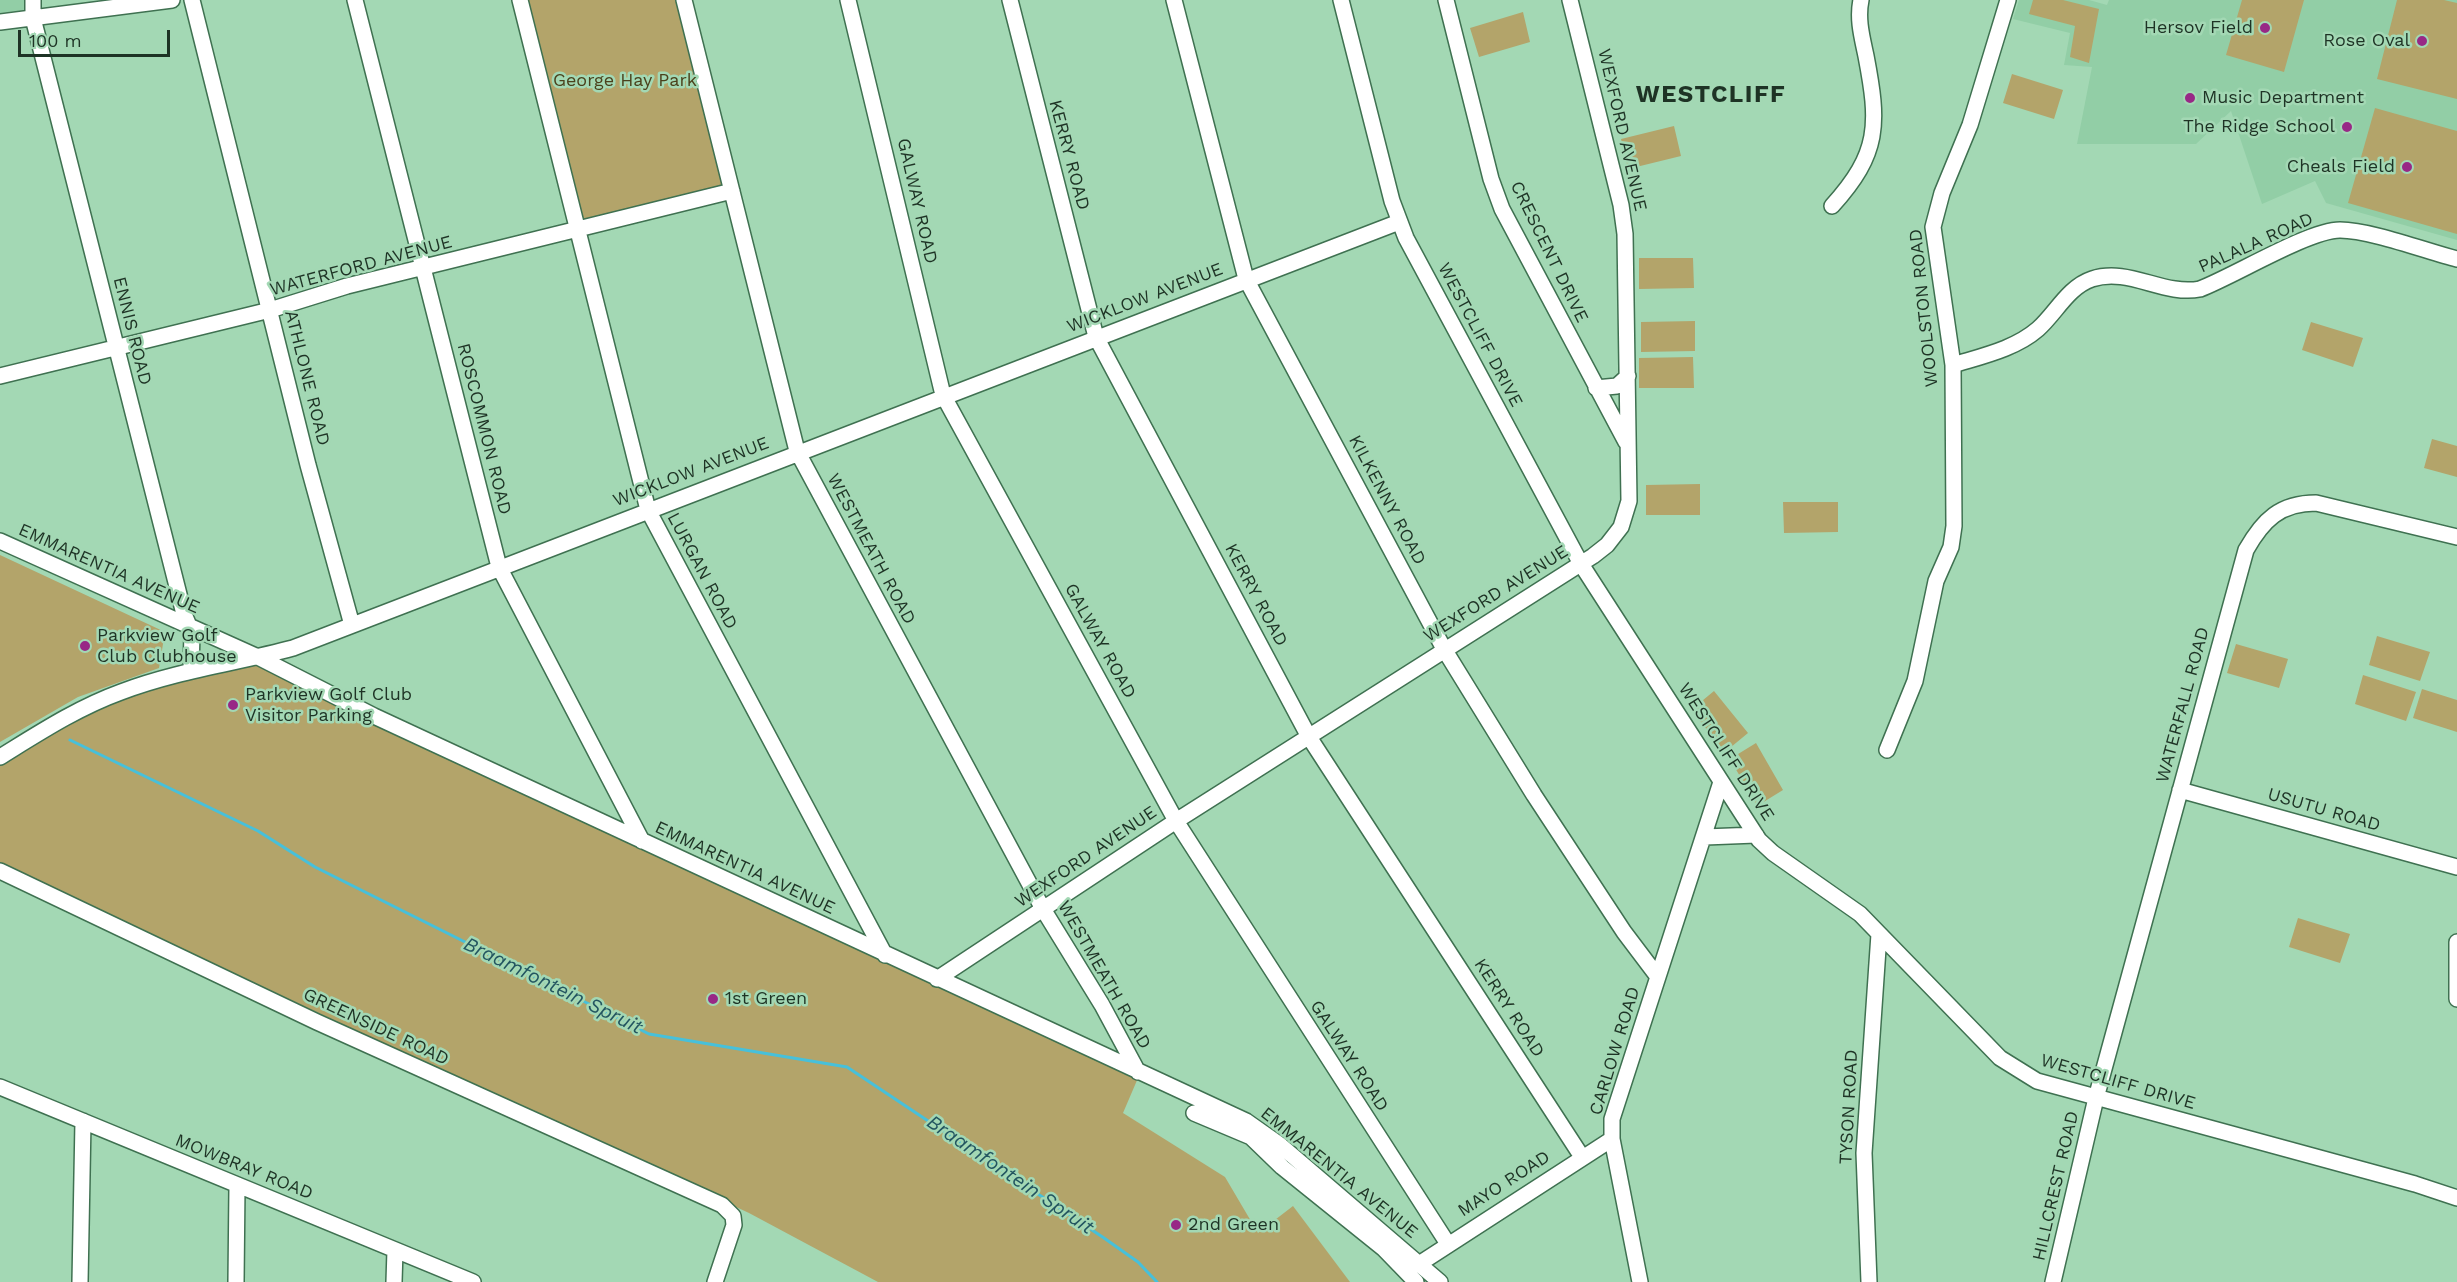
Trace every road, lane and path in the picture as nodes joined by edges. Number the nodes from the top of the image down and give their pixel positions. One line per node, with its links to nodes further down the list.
1 (33, 0): 15 (street, ENNIS ROAD)
2 (172, 0): 15 (street)
3 (192, 0): 24 (street, ATHLONE ROAD)
4 (355, 0): 22 (street, ROSCOMMON ROAD)
5 (520, 0): 20 (street, LURGAN ROAD)
6 (684, 0): 17 (street, WESTMEATH ROAD)
7 (848, 0): 31 (street, GALWAY ROAD)
8 (1010, 0): 25 (street, KERRY ROAD)
9 (1174, 0): 23 (street, KILKENNY ROAD)
10 (1341, 0): 19 (street, WESTCLIFF DRIVE)
11 (1446, 0): 30 (street, CRESCENT DRIVE)
12 (1570, 0): 29 (street, WEXFORD AVENUE)
13 (1861, 0): 18 (street)
14 (2008, 0): 27 (street, WOOLSTON ROAD)
15 (33, 18): 16 (street); 26 (street, ENNIS ROAD)
16 (0, 22)
17 (732, 191): 20 (street, WATERFORD AVENUE); 33 (street, WESTMEATH ROAD)
18 (1832, 206)
19 (1399, 222): 23 (street, WICKLOW AVENUE); 37 (street, WESTCLIFF DRIVE)
20 (579, 230): 22 (street, WATERFORD AVENUE); 34 (street, LURGAN ROAD)
21 (2457, 259): 27 (street, PALALA ROAD)
22 (424, 269): 24 (street, WATERFORD AVENUE); 38 (street, ROSCOMMON ROAD)
23 (1246, 279): 25 (street, WICKLOW AVENUE); 41 (street, KILKENNY ROAD)
24 (270, 310): 26 (street, WATERFORD AVENUE); 39 (street, ATHLONE ROAD)
25 (1096, 337): 31 (street, WICKLOW AVENUE); 44 (street, KERRY ROAD)
26 (116, 348): 28 (street, WATERFORD AVENUE); 40 (street, ENNIS ROAD)
27 (1953, 364): 45 (street, WOOLSTON ROAD)
28 (0, 376)
29 (1628, 376): 30 (street); 32 (street, WEXFORD AVENUE)
30 (1596, 388): 32 (street, CRESCENT DRIVE)
31 (943, 395): 33 (street, WICKLOW AVENUE); 49 (street, GALWAY ROAD)
32 (1626, 442): 37 (street, WEXFORD AVENUE)
33 (797, 452): 34 (street, WICKLOW AVENUE); 55 (street, WESTMEATH ROAD)
34 (648, 510): 38 (street, WICKLOW AVENUE); 58 (street, LURGAN ROAD)
35 (2457, 537): 48 (street, WATERFALL ROAD)
36 (0, 540): 40 (street, EMMARENTIA AVENUE)
37 (1581, 564): 41 (street, WEXFORD AVENUE); 47 (street, WESTCLIFF DRIVE)
38 (499, 567): 39 (street, WICKLOW AVENUE); 52 (street, ROSCOMMON ROAD)
39 (352, 625): 42 (street, WICKLOW AVENUE)
40 (190, 627): 42 (street, EMMARENTIA AVENUE); 43 (street, ENNIS ROAD)
41 (1444, 649): 44 (street, WEXFORD AVENUE); 59 (street, KILKENNY ROAD)
42 (258, 657): 43 (street, WICKLOW AVENUE); 52 (street, EMMARENTIA AVENUE)
43 (190, 671): 46 (street, WICKLOW AVENUE)
44 (1309, 737): 49 (street, WEXFORD AVENUE); 68 (street, KERRY ROAD)
45 (1887, 750)
46 (0, 757)
47 (1721, 782): 50 (street, WESTCLIFF DRIVE); 51 (street, CARLOW ROAD)
48 (2180, 790): 53 (street, USUTU ROAD); 64 (street, WATERFALL ROAD)
49 (1176, 821): 55 (street, WEXFORD AVENUE); 73 (street, GALWAY ROAD)
50 (1756, 836): 51 (street); 56 (street, WESTCLIFF DRIVE)
51 (1705, 837): 59 (street, CARLOW ROAD)
52 (642, 841): 58 (street, EMMARENTIA AVENUE)
53 (2457, 867)
54 (0, 871): 80 (street, GREENSIDE ROAD)
55 (1043, 909): 60 (street, WEXFORD AVENUE); 62 (street, WESTMEATH ROAD)
56 (1879, 934): 64 (street, WESTCLIFF DRIVE); 84 (street, TYSON ROAD)
57 (2457, 942): 61 (street)
58 (885, 955): 60 (street, EMMARENTIA AVENUE)
59 (1658, 977): 67 (street, CARLOW ROAD)
60 (937, 979): 62 (street, EMMARENTIA AVENUE)
61 (2457, 999)
62 (1138, 1072): 75 (street, EMMARENTIA AVENUE)
63 (0, 1087): 66 (street, MOWBRAY ROAD)
64 (2096, 1098): 69 (street, WESTCLIFF DRIVE); 85 (street, HILLCREST ROAD)
65 (1194, 1113): 81 (street)
66 (83, 1121): 70 (street, MOWBRAY ROAD); 76 (street)
67 (1612, 1139): 68 (street, MAYO ROAD); 83 (street, CARLOW ROAD)
68 (1582, 1157): 73 (street, MAYO ROAD)
69 (2415, 1184): 71 (street, WESTCLIFF DRIVE); 72 (street, WESTCLIFF DRIVE)
70 (237, 1186): 74 (street, MOWBRAY ROAD); 77 (street)
71 (2457, 1191)
72 (2457, 1198)
73 (1448, 1244): 75 (street, MAYO ROAD)
74 (394, 1250): 78 (street); 79 (street, MOWBRAY ROAD)
75 (1419, 1264): 82 (street, EMMARENTIA AVENUE)
76 (80, 1282)
77 (236, 1282)
78 (394, 1282)
79 (473, 1282)
80 (715, 1282)
81 (1416, 1282)
82 (1440, 1282)
83 (1640, 1282)
84 (1869, 1282)
85 (2054, 1282)

